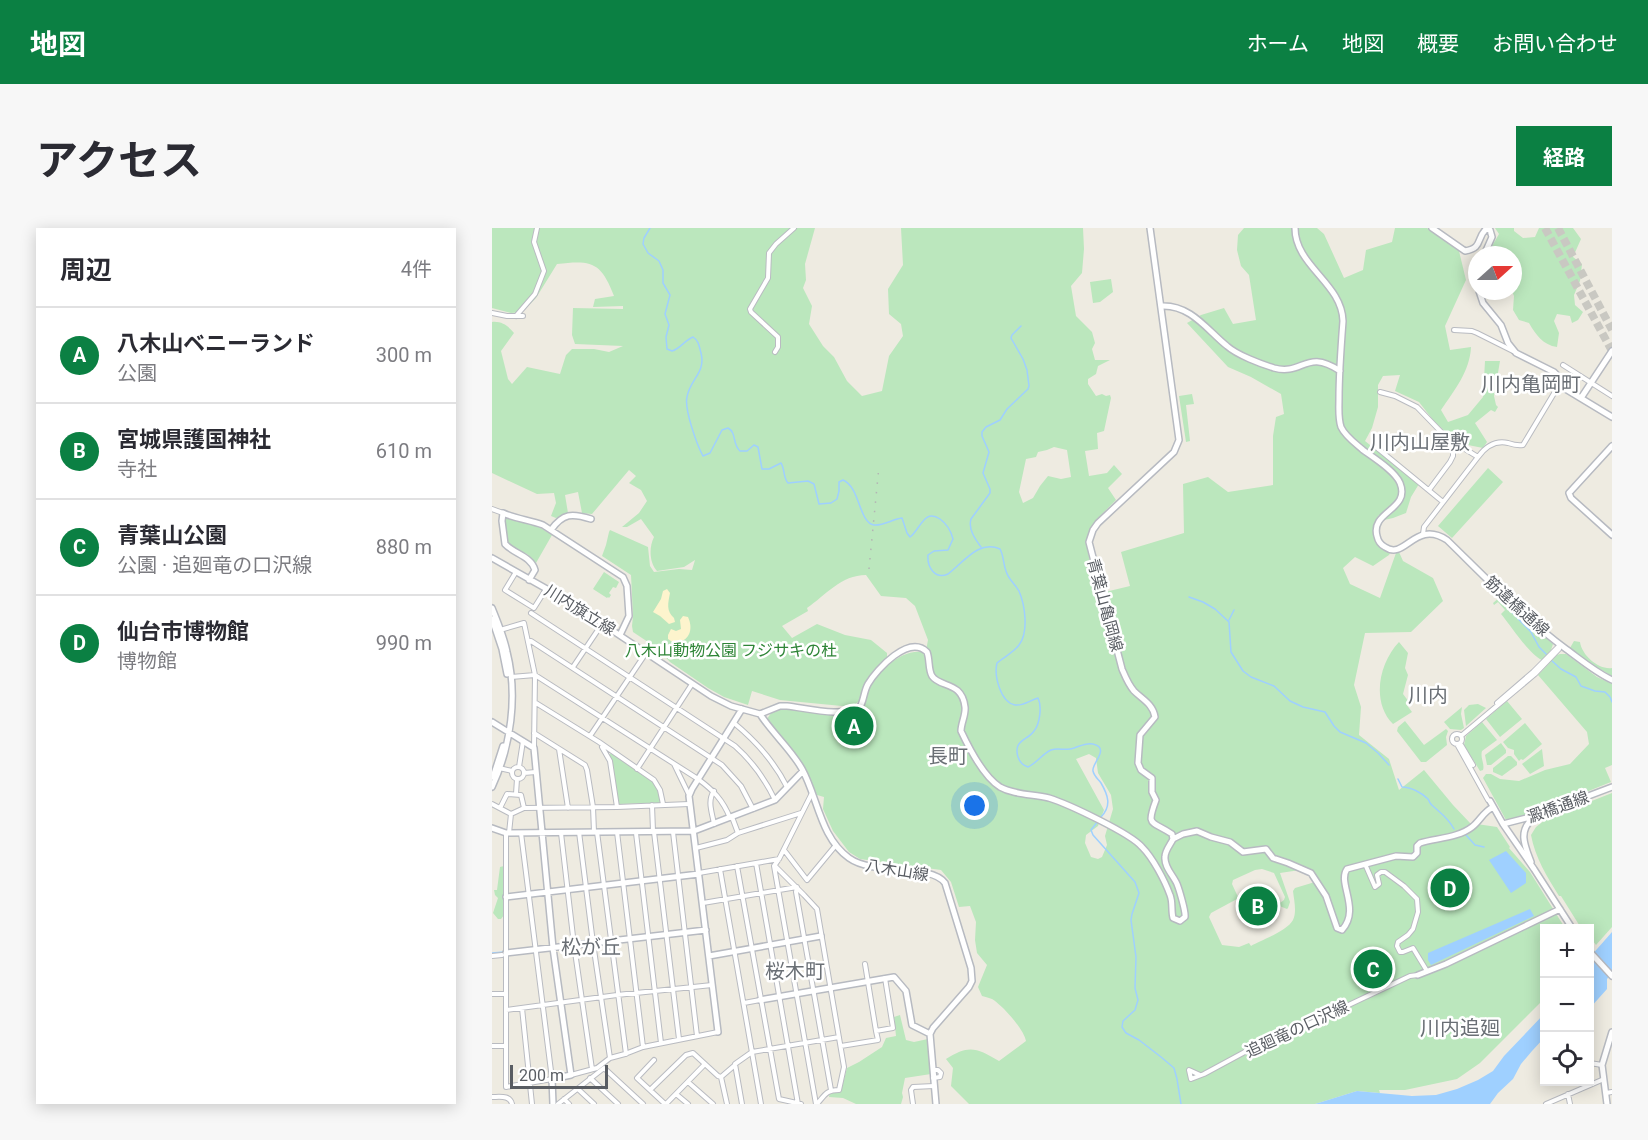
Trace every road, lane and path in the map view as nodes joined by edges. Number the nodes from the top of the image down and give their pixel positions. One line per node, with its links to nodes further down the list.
1 (537, 228): 12 (street)
2 (794, 228): 16 (street)
3 (1150, 228): 10 (street, 青葉山亀岡線)
4 (1295, 228): 19 (street)
5 (1432, 228): 8 (street)
6 (1477, 246): 7 (street)
7 (1488, 246)
8 (1468, 250)
9 (1482, 300): 17 (street)
10 (1162, 306): 19 (street); 129 (street, 青葉山亀岡線)
11 (492, 313): 12 (street)
12 (516, 316): 13 (street)
13 (523, 316)
14 (1454, 330): 17 (street)
15 (1612, 351): 20 (street)
16 (775, 352)
17 (1516, 353): 21 (street)
18 (1563, 365): 20 (street)
19 (1340, 371): 36 (street)
20 (1591, 382): 23 (street); 24 (street)
21 (1559, 385): 24 (street); 29 (street)
22 (1380, 392): 26 (street)
23 (1612, 396)
24 (1581, 398): 25 (street)
25 (1612, 417)
26 (1456, 444): 29 (street); 30 (street)
27 (1612, 446): 37 (street)
28 (1376, 447): 30 (street)
29 (1478, 456): 31 (street)
30 (1428, 490): 31 (street)
31 (1443, 502): 36 (street)
32 (492, 509): 33 (street)
33 (503, 513): 35 (street); 40 (street)
34 (591, 519): 35 (street)
35 (552, 530): 47 (street)
36 (1423, 534): 49 (street, 筋違橋通線)
37 (1612, 535)
38 (492, 558): 39 (street, 川内旗立線)
39 (516, 572): 40 (street, 川内旗立線); 43 (street)
40 (529, 580): 41 (street, 川内旗立線)
41 (546, 589): 43 (street); 45 (street, 川内旗立線)
42 (492, 608): 46 (street)
43 (534, 608): 50 (street)
44 (492, 619): 46 (street)
45 (602, 623): 47 (street, 川内旗立線); 50 (street)
46 (496, 631): 48 (street); 54 (street); 67 (street)
47 (620, 635): 51 (street, 川内旗立線)
48 (528, 642): 52 (street); 53 (street)
49 (1560, 645): 56 (street, 筋違橋通線); 69 (street)
50 (586, 649): 52 (street); 55 (street)
51 (646, 652): 55 (street); 57 (street, 川内旗立線)
52 (573, 667): 58 (street)
53 (535, 675): 54 (street); 59 (street); 63 (street)
54 (511, 677): 67 (street)
55 (629, 677): 58 (street); 60 (street)
56 (1612, 680)
57 (692, 684): 60 (street); 61 (street, 川内旗立線)
58 (617, 696): 63 (street); 66 (street)
59 (536, 703): 68 (street); 70 (street)
60 (677, 707): 66 (street); 71 (street)
61 (742, 709): 62 (street, 川内旗立線); 65 (street)
62 (760, 714): 84 (street, 八木山線); 129 (street)
63 (602, 717): 70 (street); 77 (street)
64 (492, 722): 67 (street)
65 (734, 723): 71 (street); 91 (street)
66 (664, 727): 77 (street); 78 (street)
67 (507, 731): 72 (street); 81 (street)
68 (534, 733): 75 (street); 76 (street)
69 (1461, 735): 74 (street); 74 (street)
70 (590, 737): 73 (street)
71 (724, 738): 78 (street); 97 (street)
72 (523, 741): 75 (street); 80 (street)
73 (599, 742): 82 (street); 104 (street)
74 (1459, 743): 101 (street)
75 (534, 748): 85 (street)
76 (559, 748): 103 (street); 108 (street)
77 (650, 748): 79 (street); 82 (street)
78 (711, 758): 89 (street); 109 (street)
79 (674, 764): 89 (street); 96 (street)
80 (519, 767): 83 (street); 86 (street)
81 (499, 768): 83 (street); 87 (street); 90 (street)
82 (637, 769): 99 (street)
83 (512, 771): 88 (street)
84 (803, 771): 91 (street); 94 (street, 八木山線)
85 (536, 772): 86 (street); 107 (street)
86 (524, 773): 88 (street)
87 (492, 778)
88 (517, 779): 95 (street)
89 (698, 779): 93 (street); 96 (street)
90 (492, 787)
91 (787, 787): 97 (street)
92 (1612, 787): 112 (street, 澱橋通線)
93 (714, 791): 113 (street); 114 (street)
94 (812, 793): 110 (street); 130 (street, 八木山線)
95 (516, 794): 105 (street); 106 (street)
96 (689, 796): 100 (street)
97 (775, 800): 109 (street)
98 (492, 804): 105 (street)
99 (663, 804): 100 (street); 102 (street)
100 (689, 804): 117 (street)
101 (1492, 804): 115 (street); 135 (street)
102 (652, 805): 104 (street); 123 (street)
103 (593, 807): 104 (street); 108 (street); 120 (street)
104 (617, 807)
105 (500, 808): 111 (street)
106 (524, 808): 107 (street); 111 (street)
107 (540, 808): 108 (street); 118 (street)
108 (568, 808)
109 (753, 809): 113 (street)
110 (802, 812): 128 (street); 132 (street)
111 (511, 814): 125 (street)
112 (1538, 816): 115 (street, 澱橋通線); 139 (street)
113 (731, 817): 114 (street); 128 (street)
114 (714, 824): 117 (street)
115 (1503, 824): 139 (street)
116 (492, 828): 125 (street)
117 (694, 831): 124 (street); 131 (street)
118 (542, 832): 126 (street); 127 (street); 150 (street)
119 (579, 832): 120 (street); 127 (street); 147 (street)
120 (596, 832): 121 (street); 145 (street)
121 (617, 832): 122 (street); 144 (street)
122 (636, 832): 123 (street); 143 (street)
123 (653, 832): 124 (street); 142 (street)
124 (673, 832): 141 (street)
125 (508, 833): 126 (street); 153 (street)
126 (521, 833): 151 (street)
127 (561, 833): 148 (street)
128 (738, 833): 131 (street)
129 (1173, 839): 135 (street)
130 (836, 844): 132 (street); 209 (street, 八木山線)
131 (696, 848): 140 (street)
132 (784, 850): 133 (street)
133 (779, 859): 134 (street); 137 (street)
134 (756, 863): 136 (street); 152 (street)
135 (1365, 864): 180 (street)
136 (736, 866): 138 (street); 154 (street)
137 (774, 866): 146 (street); 149 (street)
138 (720, 869): 140 (street); 155 (street)
139 (1534, 869): 157 (street)
140 (699, 873): 141 (street); 156 (street)
141 (678, 877): 142 (street); 160 (street)
142 (659, 879): 143 (street); 161 (street)
143 (642, 881): 144 (street); 162 (street)
144 (623, 884): 145 (street); 164 (street)
145 (604, 885): 147 (street); 166 (street)
146 (797, 887): 149 (street); 163 (street); 165 (street)
147 (586, 888): 148 (street); 168 (street)
148 (568, 890): 150 (street); 169 (street)
149 (778, 891): 152 (street); 167 (street)
150 (548, 892): 151 (street); 171 (street)
151 (528, 894): 153 (street); 173 (street)
152 (761, 894): 154 (street); 170 (street)
153 (506, 897): 175 (street)
154 (742, 897): 155 (street); 172 (street)
155 (726, 900): 156 (street); 174 (street)
156 (703, 903): 159 (street)
157 (1560, 909): 158 (street); 180 (street, 追廻竜の口沢線)
158 (1569, 924)
159 (706, 930): 160 (street); 177 (street)
160 (685, 932): 161 (street); 186 (street)
161 (666, 934): 162 (street); 188 (street)
162 (649, 936): 164 (street); 190 (street)
163 (821, 936): 165 (street); 187 (street)
164 (629, 939): 166 (street); 191 (street)
165 (804, 939): 167 (street); 189 (street)
166 (610, 941): 168 (street); 195 (street)
167 (787, 942): 170 (street); 194 (street)
168 (593, 943): 169 (street); 197 (street)
169 (574, 945): 171 (street); 199 (street)
170 (769, 946): 172 (street); 196 (street)
171 (553, 948): 173 (street); 200 (street)
172 (751, 949): 174 (street); 198 (street)
173 (535, 950): 175 (street); 202 (street)
174 (735, 951): 177 (street); 201 (street)
175 (504, 954): 176 (street); 193 (street)
176 (492, 956)
177 (710, 956): 185 (street)
178 (1594, 957): 182 (street)
179 (865, 964): 184 (street)
180 (1428, 972): 181 (street, 追廻竜の口沢線)
181 (1418, 975): 232 (street, 追廻竜の口沢線)
182 (1612, 976)
183 (885, 978): 184 (street); 205 (street); 209 (street)
184 (868, 981): 187 (street); 205 (street)
185 (712, 985): 186 (street); 206 (street)
186 (692, 987): 188 (street); 208 (street)
187 (830, 988): 189 (street); 210 (street)
188 (673, 990): 190 (street); 211 (street)
189 (813, 991): 194 (street); 212 (street)
190 (656, 992): 191 (street); 213 (street)
191 (636, 993): 195 (street); 219 (street)
192 (492, 994): 193 (street)
193 (506, 994): 204 (street)
194 (796, 994): 196 (street); 214 (street)
195 (617, 995): 197 (street); 223 (street)
196 (779, 997): 198 (street); 217 (street)
197 (600, 998): 199 (street); 225 (street)
198 (760, 1000): 201 (street); 220 (street)
199 (582, 1001): 200 (street); 231 (street)
200 (561, 1003): 202 (street); 233 (street)
201 (744, 1003): 222 (street)
202 (542, 1005): 203 (street); 236 (street)
203 (522, 1008): 204 (street); 239 (street)
204 (506, 1010): 216 (street)
205 (876, 1031): 218 (street)
206 (718, 1032): 208 (street)
207 (1612, 1032): 224 (street)
208 (697, 1036): 211 (street)
209 (930, 1036): 240 (street)
210 (839, 1037): 212 (street); 218 (street)
211 (679, 1039): 213 (street)
212 (822, 1040): 214 (street); 244 (street)
213 (661, 1043): 219 (street)
214 (805, 1043): 217 (street); 266 (street)
215 (492, 1046): 216 (street)
216 (506, 1046): 241 (street)
217 (788, 1046): 220 (street); 265 (street)
218 (841, 1046): 244 (street)
219 (643, 1047): 223 (street)
220 (769, 1049): 222 (street); 265 (street)
221 (1612, 1050): 224 (street)
222 (752, 1052): 228 (street); 264 (street)
223 (626, 1054): 225 (street)
224 (1606, 1054): 230 (street)
225 (610, 1058): 231 (street)
226 (654, 1060): 243 (street)
227 (705, 1064): 234 (street); 238 (street); 243 (street)
228 (735, 1064): 234 (street); 263 (street)
229 (1594, 1064): 230 (street)
230 (1602, 1065): 237 (street)
231 (592, 1069): 233 (street)
232 (1186, 1069)
233 (571, 1075): 236 (street)
234 (721, 1077): 262 (street)
235 (590, 1078): 242 (street); 257 (street); 258 (street)
236 (552, 1079): 239 (street); 253 (street)
237 (1604, 1079): 245 (street); 247 (street)
238 (688, 1082): 246 (street); 261 (street)
239 (531, 1083): 241 (street); 252 (street)
240 (934, 1086): 267 (street); 268 (street)
241 (506, 1087): 249 (street)
242 (578, 1089): 250 (street); 256 (street)
243 (650, 1090): 259 (street)
244 (831, 1090): 266 (street)
245 (1609, 1092): 271 (street)
246 (676, 1094): 259 (street); 260 (street)
247 (1568, 1094): 269 (street); 270 (street)
248 (492, 1097): 249 (street)
249 (506, 1097): 251 (street)
250 (564, 1099): 254 (street); 255 (street)
251 (512, 1104)
252 (532, 1104)
253 (553, 1104)
254 (558, 1104)
255 (569, 1104)
256 (594, 1104)
257 (618, 1104)
258 (643, 1104)
259 (665, 1104)
260 (688, 1104)
261 (713, 1104)
262 (726, 1104)
263 (742, 1104)
264 (761, 1104)
265 (799, 1104)
266 (816, 1104)
267 (913, 1104)
268 (936, 1104)
269 (1546, 1104)
270 (1570, 1104)
271 (1607, 1104)

